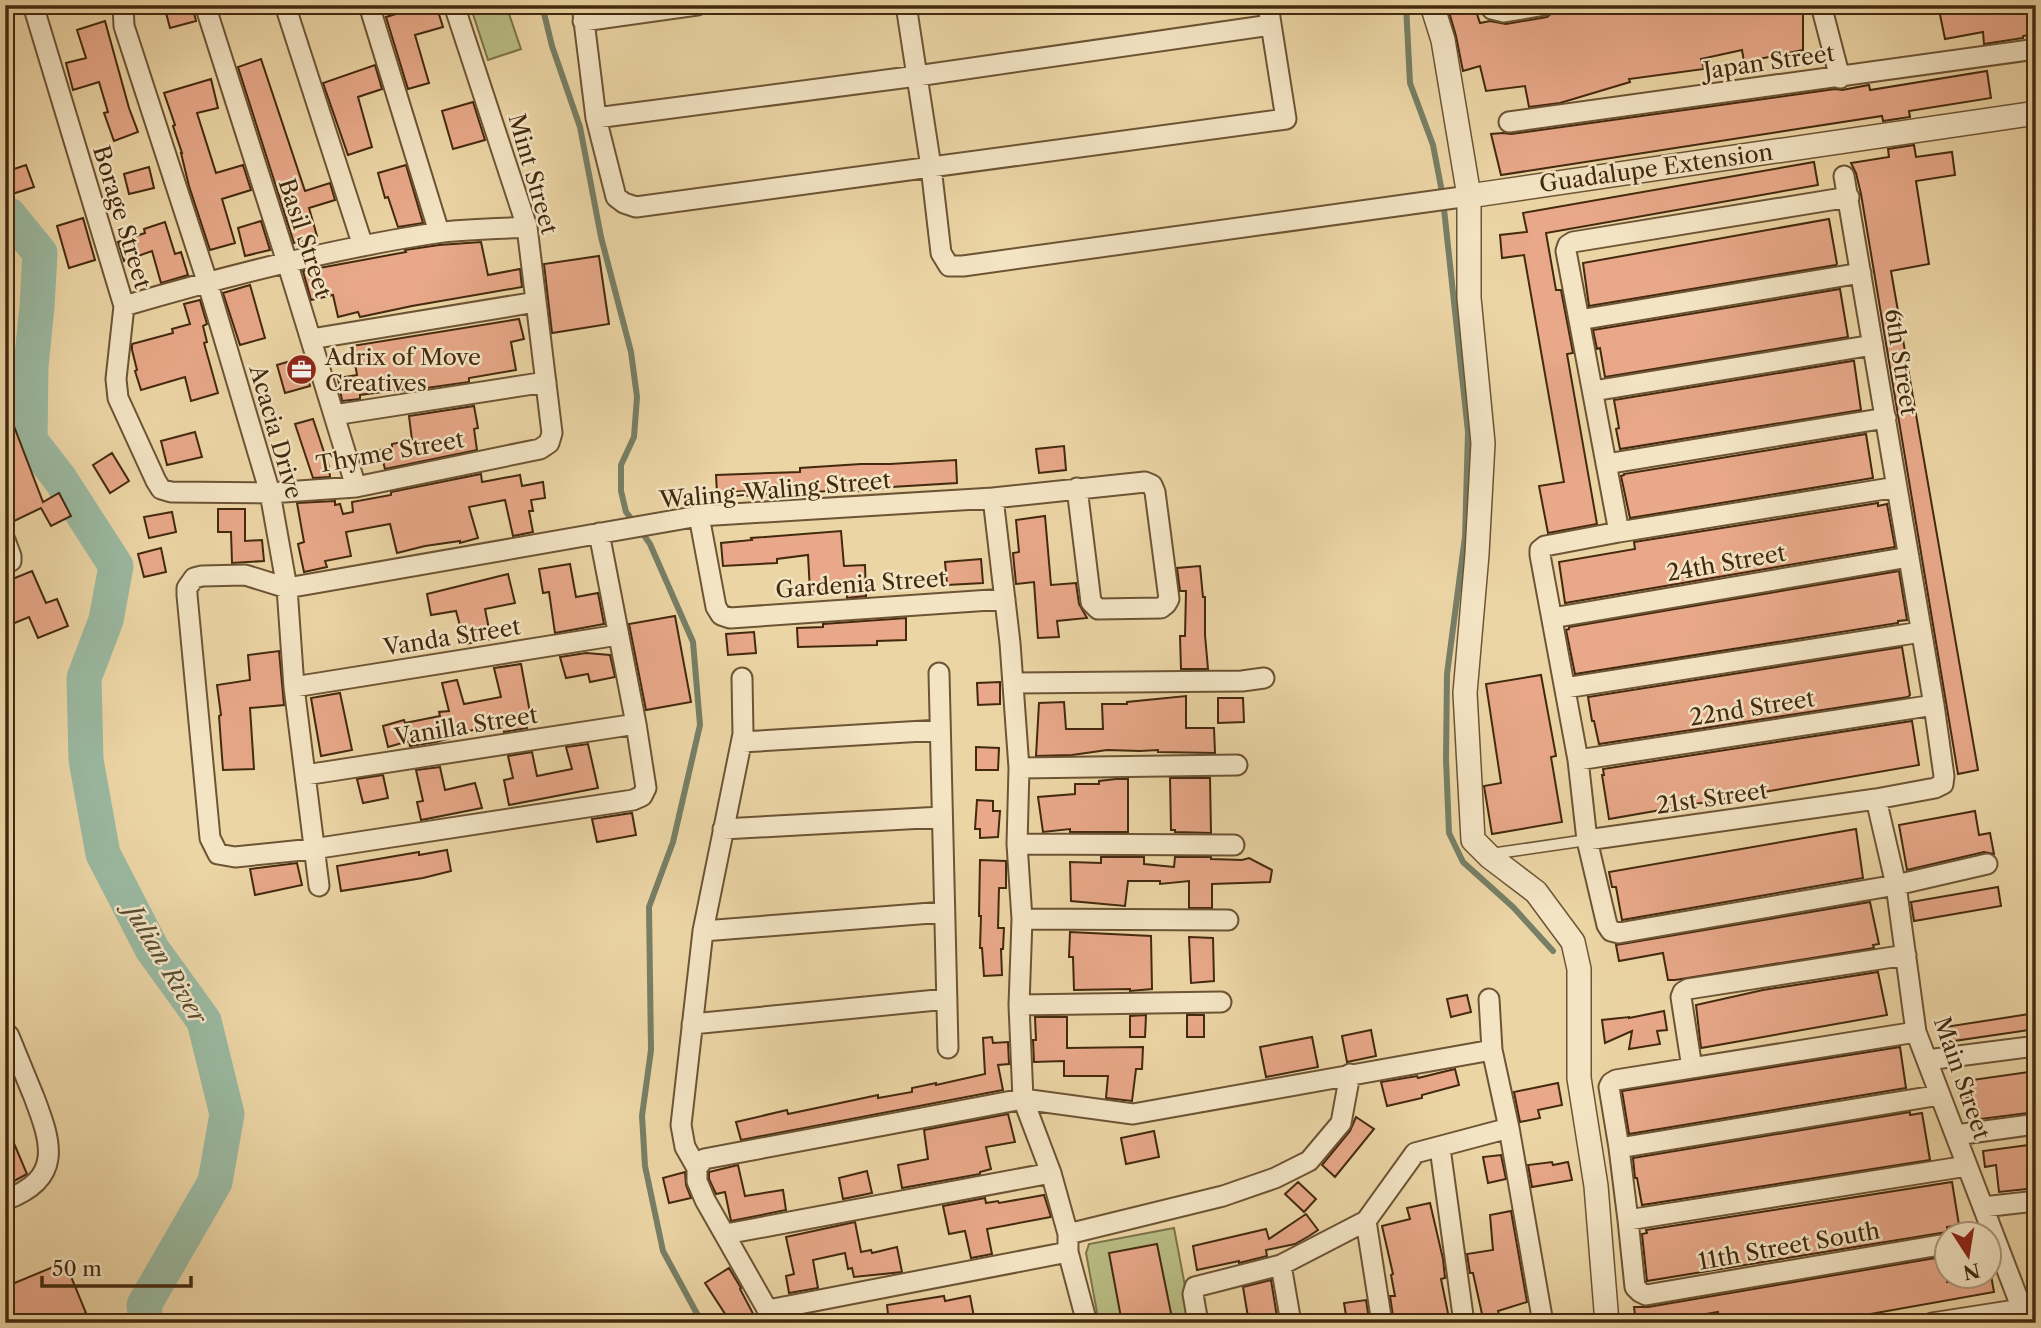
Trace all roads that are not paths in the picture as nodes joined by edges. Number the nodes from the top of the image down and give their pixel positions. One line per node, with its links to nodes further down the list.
1 (33, 5): 33 (street, Borage Street)
2 (123, 5): 31 (street, Acacia Drive)
3 (205, 5): 29 (street, Basil Street)
4 (285, 5): 28 (street)
5 (369, 5): 27 (street)
6 (454, 5): 26 (street, Mint Street)
7 (697, 5): 14 (street)
8 (906, 5): 17 (street)
9 (1268, 5): 15 (street)
10 (1432, 5): 24 (street)
11 (1545, 5): 13 (street)
12 (1821, 5): 18 (street)
13 (1491, 7)
14 (582, 13): 20 (street)
15 (1271, 25): 17 (street); 22 (street)
16 (2036, 49): 18 (street, Japan Street)
17 (917, 76): 20 (street); 22 (street)
18 (1840, 78): 21 (street, Japan Street)
19 (2036, 113): 24 (street, Guadalupe Extension)
20 (596, 118): 22 (street)
21 (1509, 122)
22 (931, 167): 24 (street)
23 (1844, 176): 25 (street, 6th Street)
24 (1469, 196): 82 (street)
25 (1849, 197): 30 (street, 6th Street); 34 (street)
26 (527, 227): 27 (street); 32 (street, Mint Street)
27 (439, 232): 28 (street)
28 (363, 246): 29 (street)
29 (287, 262): 31 (street); 35 (street, Basil Street)
30 (1861, 273): 34 (street); 36 (street, 6th Street)
31 (207, 281): 33 (street); 47 (street, Acacia Drive)
32 (536, 302): 35 (street); 37 (street, Mint Street)
33 (124, 306): 43 (street, Borage Street)
34 (1579, 320): 38 (street)
35 (311, 339): 39 (street, Basil Street)
36 (1873, 345): 38 (street); 40 (street, 6th Street)
37 (546, 382): 39 (street); 41 (street, Mint Street)
38 (1593, 391): 42 (street)
39 (334, 415): 44 (street, Basil Street)
40 (1886, 418): 42 (street); 45 (street, 6th Street)
41 (550, 443): 44 (street, Thyme Street)
42 (1606, 464): 51 (street)
43 (156, 481): 47 (street, Thyme Street)
44 (356, 487): 47 (street, Thyme Street)
45 (1897, 487): 51 (street); 53 (street, 6th Street)
46 (1077, 488): 46 (street, Waling-Waling Street); 48 (street, Waling-Waling Street)
47 (270, 493): 55 (street, Acacia Drive)
48 (993, 498): 49 (street, Waling-Waling Street); 56 (street)
49 (699, 516): 50 (street, Waling-Waling Street); 56 (street, Gardenia Street)
50 (609, 532): 55 (street, Waling-Waling Street); 59 (street)
51 (1619, 532): 57 (street)
52 (5, 540): 54 (street)
53 (1909, 557): 57 (street, 24th Street); 58 (street, 6th Street)
54 (8, 563)
55 (287, 588): 64 (street, Acacia Drive); 81 (street)
56 (1005, 599): 63 (street)
57 (1552, 618): 65 (street)
58 (1921, 632): 65 (street); 66 (street, 6th Street)
59 (618, 635): 64 (street, Vanda Street); 67 (street)
60 (939, 673): 68 (street)
61 (742, 678): 69 (street)
62 (1264, 678): 63 (street)
63 (1013, 683): 72 (street)
64 (294, 687): 73 (street, Acacia Drive)
65 (1564, 688): 70 (street)
66 (1934, 705): 70 (street, 22nd Street); 74 (street, 6th Street)
67 (636, 724): 73 (street, Vanilla Street); 81 (street)
68 (940, 730): 69 (street); 76 (street)
69 (742, 742): 77 (street)
70 (1578, 760): 78 (street)
71 (1237, 765): 72 (street)
72 (1019, 768): 79 (street)
73 (305, 775): 81 (street, Acacia Drive)
74 (1942, 784): 75 (street, 21st Street)
75 (1876, 799): 78 (street, 21st Street); 84 (street, Main Street)
76 (942, 817): 77 (street); 86 (street)
77 (723, 829): 89 (street)
78 (1587, 840): 82 (lane, 21st Street); 84 (street)
79 (1017, 844): 80 (street); 87 (street)
80 (1234, 845)
81 (313, 849): 85 (street, Acacia Drive)
82 (1487, 854): 133 (street)
83 (1987, 864): 84 (street)
84 (1896, 884): 90 (street, Main Street)
85 (319, 886)
86 (944, 912): 89 (street); 91 (street)
87 (1021, 919): 88 (street); 94 (street)
88 (1228, 919)
89 (703, 931): 95 (street)
90 (1906, 956): 97 (street, Main Street); 102 (street)
91 (947, 999): 95 (street); 99 (street)
92 (1489, 999): 100 (street)
93 (1221, 1002): 94 (street)
94 (1019, 1004): 105 (street)
95 (692, 1024): 112 (street)
96 (5, 1032): 114 (street)
97 (1916, 1032): 101 (street, Main Street); 102 (street)
98 (2036, 1046): 101 (street)
99 (948, 1048)
100 (1492, 1050): 103 (street); 107 (street)
101 (1927, 1059): 104 (street, Main Street)
102 (1692, 1068): 110 (street)
103 (1350, 1074): 105 (street); 121 (street)
104 (1940, 1096): 108 (street, Main Street); 110 (street)
105 (1023, 1099): 112 (street); 113 (street)
106 (2036, 1124): 108 (street)
107 (1509, 1128): 109 (street); 132 (street)
108 (1956, 1135): 111 (street, Main Street)
109 (1440, 1148): 119 (street); 131 (street)
110 (1619, 1148): 117 (street)
111 (1967, 1167): 116 (street, Main Street); 117 (street)
112 (697, 1168): 120 (street)
113 (1051, 1173): 120 (street); 121 (street)
114 (5, 1200)
115 (2036, 1201): 116 (street)
116 (1983, 1207): 118 (street, Main Street)
117 (1629, 1220): 122 (street, 11th Street South)
118 (1986, 1220)
119 (1366, 1221): 124 (street); 130 (street)
120 (726, 1234): 125 (street)
121 (1068, 1243): 125 (street); 127 (street)
122 (1932, 1247)
123 (2002, 1264): 126 (street, Main Street)
124 (1281, 1265): 128 (street); 129 (street)
125 (771, 1316)
126 (2023, 1316): 134 (street)
127 (1087, 1323)
128 (1198, 1323)
129 (1291, 1323)
130 (1382, 1323)
131 (1464, 1323)
132 (1544, 1323)
133 (1607, 1323)
134 (1932, 1323)

